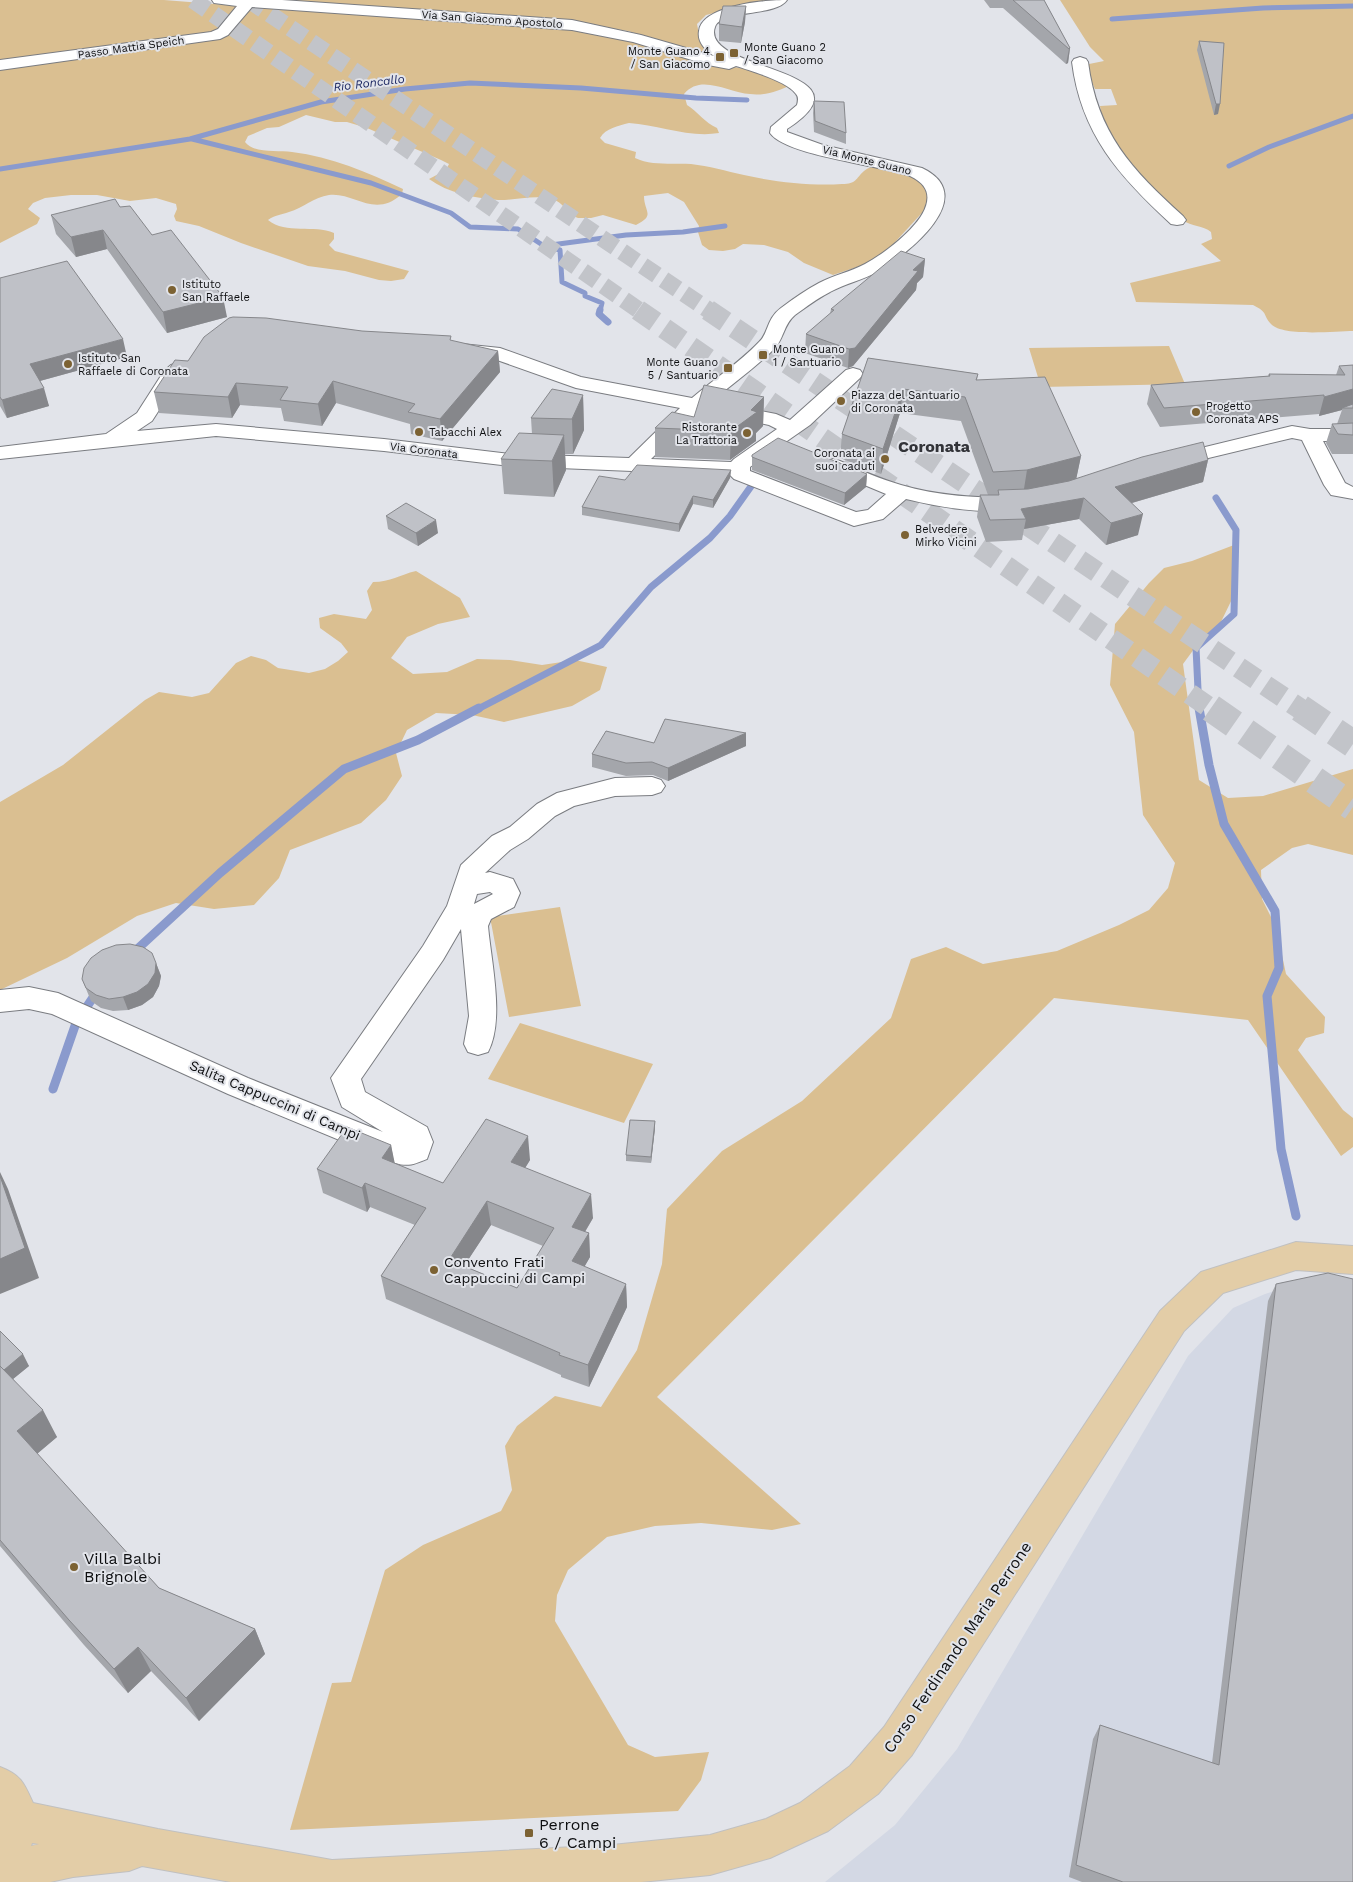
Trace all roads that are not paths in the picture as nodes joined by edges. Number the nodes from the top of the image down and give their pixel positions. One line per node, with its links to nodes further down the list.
1 (219, 0): 3 (street, Via San Giacomo Apostolo)
2 (780, 0): 6 (street, Via Monte Guano)
3 (248, 2): 5 (street, Passo Mattia Speich); 6 (street, Via San Giacomo Apostolo)
4 (1080, 62): 7 (street)
5 (0, 64)
6 (759, 70): 11 (street, Via Monte Guano)
7 (1177, 220)
8 (446, 348): 11 (street)
9 (195, 356): 16 (street)
10 (853, 374): 14 (street)
11 (696, 405): 14 (street); 18 (street, Via Monte Guano)
12 (1345, 416): 13 (street)
13 (1301, 434): 15 (street); 19 (street); 22 (street)
14 (784, 435): 20 (street); 21 (street)
15 (1353, 436)
16 (110, 440): 17 (street, Via Coronata); 18 (street, Via Coronata)
17 (0, 453)
18 (635, 465): 20 (street, Via Coronata)
19 (1151, 467)
20 (738, 469): 21 (street, Via Coronata)
21 (901, 492): 23 (street)
22 (1353, 493)
23 (1038, 500)
24 (652, 786): 25 (street, Salita Cappuccini di Campi)
25 (466, 887): 26 (street, Salita Cappuccini di Campi); 27 (street)
26 (0, 1001)
27 (478, 1044)
28 (1353, 1260): 31 (main road, Corso Ferdinando Maria Perrone)
29 (0, 1786): 30 (main road)
30 (17, 1820): 31 (main road, Corso Ferdinando Maria Perrone); 32 (main road)
31 (158, 1849): 33 (main road, Corso Ferdinando Maria Perrone)
32 (0, 1865)
33 (0, 1873)

